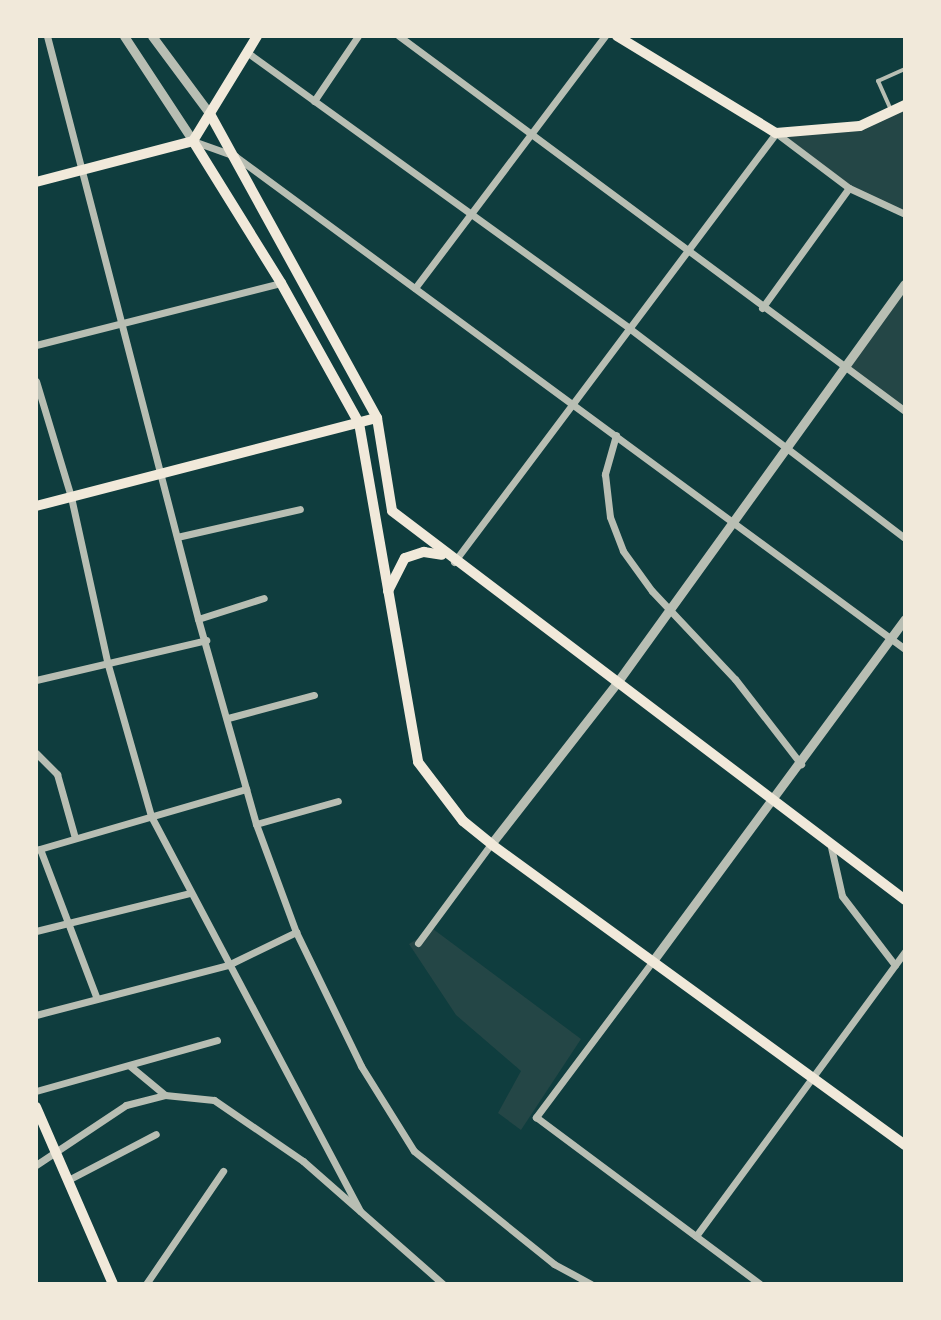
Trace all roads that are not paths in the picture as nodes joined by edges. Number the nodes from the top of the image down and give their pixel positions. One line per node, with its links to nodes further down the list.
1 (47, 36): 19 (street)
2 (124, 36): 17 (street)
3 (152, 36): 14 (street)
4 (257, 36): 9 (main road)
5 (358, 36): 11 (street)
6 (399, 36): 16 (street)
7 (605, 36): 16 (street)
8 (617, 36): 15 (main road)
9 (248, 53): 11 (street); 14 (main road)
10 (905, 69): 13 (lane)
11 (314, 101): 23 (street)
12 (905, 105): 13 (main road)
13 (891, 111): 15 (main road)
14 (210, 114): 17 (main road); 18 (main road)
15 (779, 133): 21 (street); 24 (street)
16 (531, 136): 23 (street); 24 (street)
17 (193, 141): 18 (street); 19 (main road); 25 (main road)
18 (235, 156): 27 (street); 36 (main road)
19 (80, 171): 20 (main road); 29 (street)
20 (36, 182)
21 (849, 188): 22 (street); 28 (street)
22 (905, 214)
23 (471, 215): 27 (street); 30 (street)
24 (689, 251): 28 (street); 30 (street)
25 (281, 283): 29 (street); 37 (main road)
26 (905, 284): 32 (street)
27 (415, 288): 34 (street)
28 (762, 308): 32 (street)
29 (119, 322): 31 (street); 40 (street)
30 (629, 328): 34 (street); 39 (street)
31 (36, 345)
32 (847, 371): 35 (street); 39 (street)
33 (36, 381): 41 (street)
34 (573, 403): 38 (street); 47 (street)
35 (905, 411)
36 (377, 418): 37 (main road); 47 (main road)
37 (359, 423): 40 (main road); 49 (main road)
38 (616, 435): 44 (street); 50 (street)
39 (789, 448): 44 (street); 46 (street)
40 (160, 473): 41 (main road); 45 (street)
41 (71, 497): 42 (main road); 56 (street)
42 (36, 506)
43 (300, 509): 45 (street)
44 (735, 522): 50 (street); 53 (street)
45 (177, 537): 51 (street)
46 (905, 538)
47 (454, 562): 49 (main road); 58 (main road)
48 (264, 598): 51 (street)
49 (388, 603): 69 (main road)
50 (671, 608): 58 (street); 62 (street)
51 (198, 619): 54 (street)
52 (905, 619): 53 (street)
53 (890, 638): 55 (street); 62 (street)
54 (206, 640): 56 (street); 60 (street)
55 (905, 649)
56 (108, 665): 57 (street); 66 (street)
57 (36, 680)
58 (616, 684): 65 (main road); 69 (street)
59 (314, 695): 60 (street)
60 (228, 718): 63 (street)
61 (36, 753): 68 (street)
62 (801, 764): 65 (street)
63 (246, 789): 66 (street); 67 (street)
64 (338, 801): 67 (street)
65 (774, 803): 70 (main road); 79 (street)
66 (151, 816): 68 (street); 72 (street)
67 (256, 824): 76 (street)
68 (75, 838): 71 (street)
69 (491, 844): 77 (street); 79 (main road)
70 (831, 847): 73 (main road); 81 (street)
71 (38, 849): 74 (street)
72 (189, 893): 74 (street); 80 (street)
73 (905, 900)
74 (69, 922): 75 (street); 82 (street)
75 (36, 931)
76 (296, 932): 80 (street); 100 (street)
77 (418, 943)
78 (905, 952): 81 (street)
79 (652, 962): 86 (main road); 96 (street)
80 (228, 965): 82 (street); 95 (street)
81 (895, 965): 86 (street)
82 (97, 999): 83 (street)
83 (36, 1015)
84 (217, 1040): 85 (street)
85 (129, 1066): 87 (street); 88 (street)
86 (814, 1078): 91 (main road); 96 (street)
87 (36, 1091)
88 (165, 1095): 92 (street); 95 (street)
89 (36, 1107): 94 (main road)
90 (156, 1134): 94 (street)
91 (905, 1145)
92 (36, 1165)
93 (223, 1171): 98 (street)
94 (68, 1180): 97 (main road)
95 (360, 1211): 99 (street)
96 (696, 1236): 101 (street)
97 (113, 1284)
98 (146, 1284)
99 (443, 1284)
100 (591, 1284)
101 (760, 1284)

